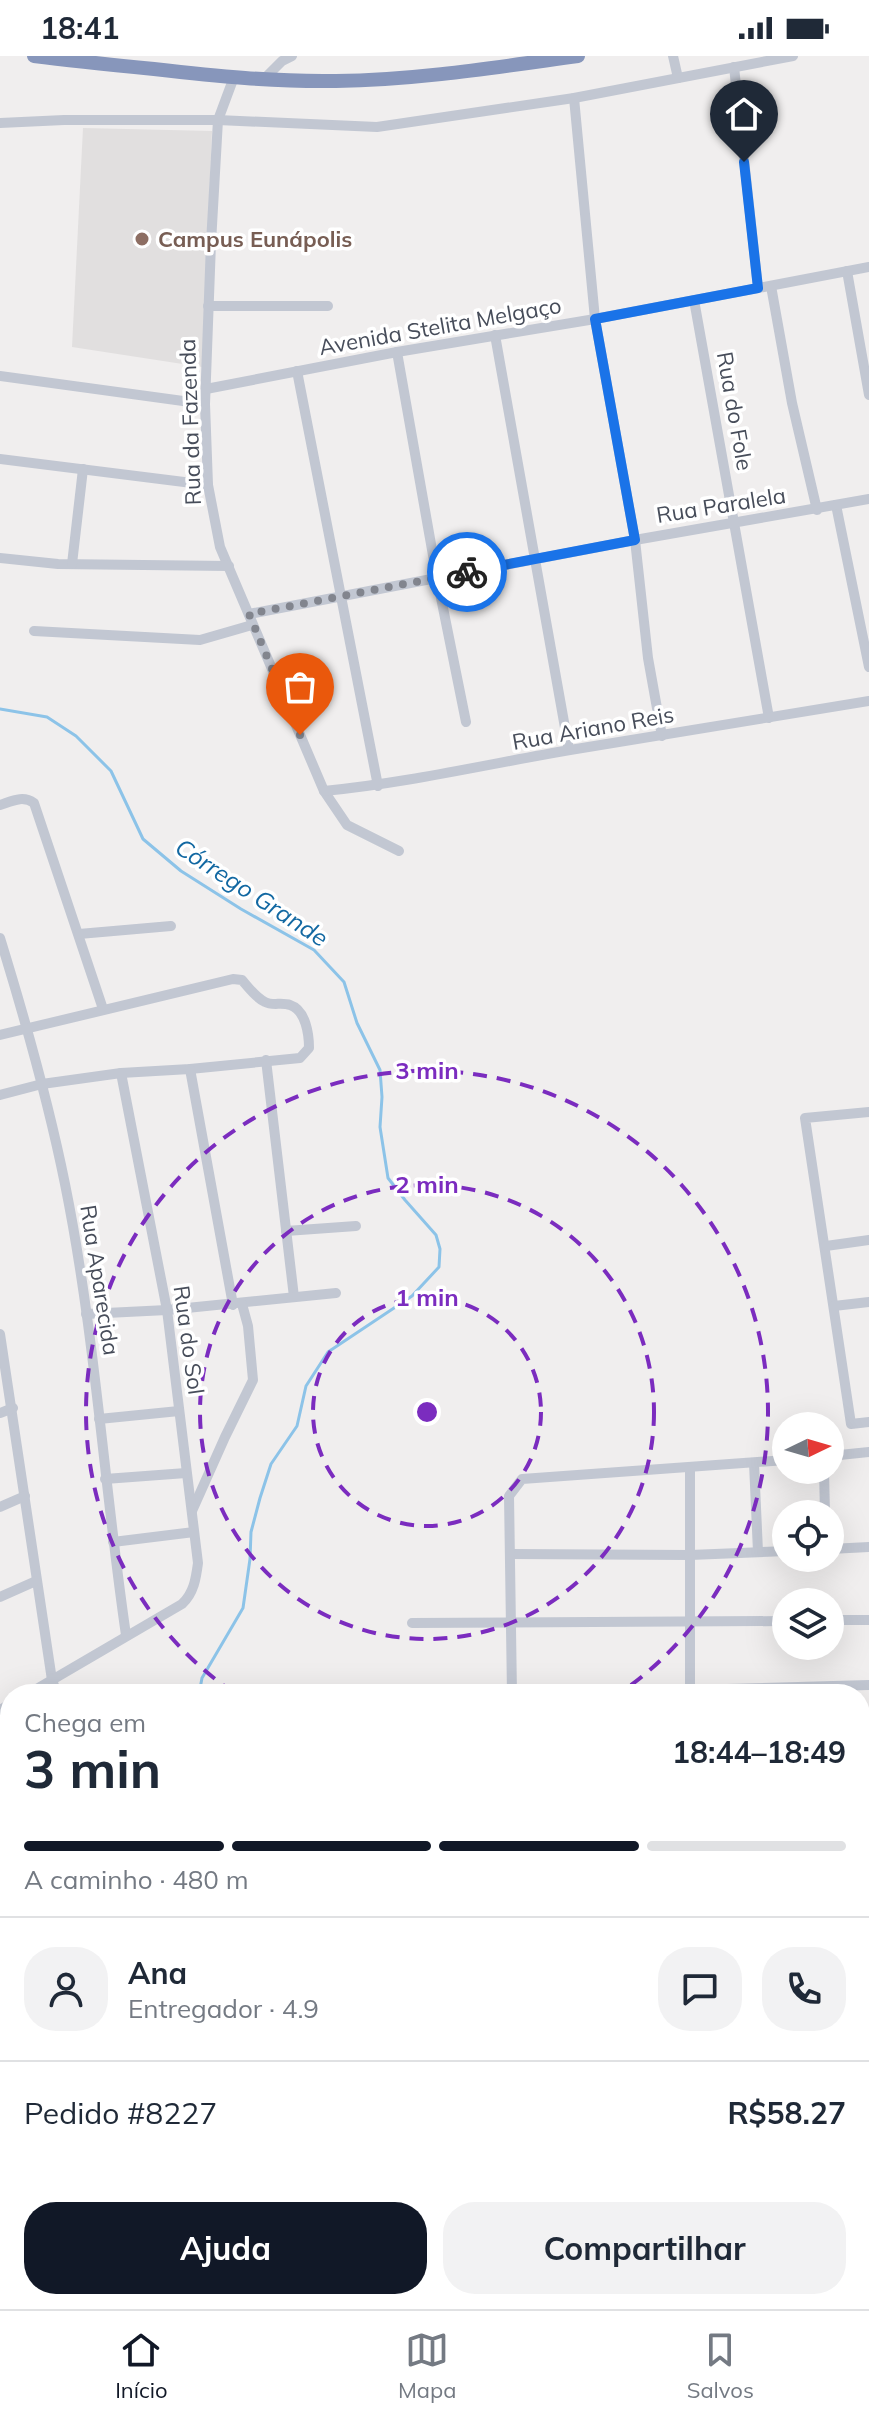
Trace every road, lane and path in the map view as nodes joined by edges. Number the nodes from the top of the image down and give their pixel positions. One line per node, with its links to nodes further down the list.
1 (34, 56): 7 (highway)
2 (292, 56): 9 (street)
3 (578, 56): 9 (highway)
4 (673, 56): 8 (street)
5 (793, 56): 6 (street)
6 (734, 67): 8 (street); 16 (street)
7 (234, 77): 9 (highway); 11 (street, Rua da Fazenda)
8 (678, 78): 10 (street)
9 (264, 79)
10 (574, 98): 11 (street); 20 (street)
11 (218, 120): 12 (street); 18 (street, Rua da Fazenda)
12 (0, 123)
13 (869, 267): 14 (street, Avenida Stelita Melgaço)
14 (847, 271): 15 (street, Avenida Stelita Melgaço); 26 (street)
15 (771, 286): 16 (street, Avenida Stelita Melgaço); 33 (street)
16 (758, 288): 17 (street, Avenida Stelita Melgaço)
17 (694, 300): 20 (street, Avenida Stelita Melgaço); 34 (street, Rua do Fole)
18 (208, 306): 19 (street); 25 (street, Rua da Fazenda)
19 (328, 306)
20 (595, 319): 21 (street, Avenida Stelita Melgaço); 35 (street)
21 (495, 335): 22 (street, Avenida Stelita Melgaço); 37 (street)
22 (397, 352): 23 (street, Avenida Stelita Melgaço); 40 (street)
23 (297, 371): 25 (street, Avenida Stelita Melgaço); 41 (street)
24 (0, 376): 27 (street)
25 (206, 389): 27 (street, Rua da Fazenda)
26 (869, 395)
27 (205, 404): 30 (street, Rua da Fazenda)
28 (0, 459): 29 (street)
29 (83, 469): 30 (street); 38 (street)
30 (208, 485): 39 (street, Rua da Fazenda)
31 (869, 499): 32 (street, Rua Paralela)
32 (836, 505): 33 (street, Rua Paralela); 44 (street)
33 (817, 510): 34 (street, Rua Paralela)
34 (735, 523): 35 (street, Rua Paralela); 46 (street, Rua do Fole)
35 (635, 540): 37 (street, Rua Paralela); 48 (street)
36 (0, 558): 38 (street)
37 (536, 559): 40 (street, Rua Paralela); 49 (street)
38 (72, 564): 39 (street)
39 (229, 566): 42 (street, Rua da Fazenda)
40 (437, 578): 41 (street, Rua Paralela); 47 (street)
41 (341, 598): 42 (street, Rua Paralela); 50 (street)
42 (250, 620): 43 (street, Rua Paralela); 51 (street, Rua da Fazenda)
43 (34, 631)
44 (869, 667)
45 (869, 701): 46 (street, Rua Ariano Reis)
46 (769, 718): 48 (street, Rua Ariano Reis)
47 (466, 722)
48 (662, 736): 49 (street, Rua Ariano Reis)
49 (569, 750): 50 (street, Rua Ariano Reis)
50 (378, 786): 51 (street, Rua Ariano Reis)
51 (324, 791): 53 (street, Rua da Fazenda)
52 (0, 805): 55 (street)
53 (399, 851)
54 (171, 926): 55 (street)
55 (79, 934): 57 (street)
56 (0, 938): 58 (street, Rua Aparecida)
57 (103, 1009): 58 (street); 60 (street)
58 (28, 1027): 59 (street); 63 (street, Rua Aparecida)
59 (0, 1035)
60 (270, 1060): 61 (street); 67 (street)
61 (190, 1069): 62 (street); 73 (street)
62 (121, 1073): 63 (street); 75 (street, Rua do Sol)
63 (42, 1084): 64 (street); 76 (street, Rua Aparecida)
64 (0, 1095)
65 (869, 1112): 69 (street)
66 (356, 1226): 67 (street)
67 (286, 1231): 71 (street)
68 (869, 1240): 69 (street)
69 (826, 1246): 74 (street)
70 (336, 1293): 71 (street)
71 (294, 1297): 73 (street)
72 (869, 1302): 74 (street)
73 (237, 1304): 75 (street); 92 (street)
74 (834, 1306): 82 (street)
75 (167, 1310): 76 (street); 79 (street, Rua do Sol)
76 (86, 1314): 81 (street, Rua Aparecida)
77 (0, 1334): 78 (street)
78 (13, 1408): 80 (street); 90 (street)
79 (179, 1411): 81 (street); 88 (street, Rua do Sol)
80 (0, 1413)
81 (99, 1419): 89 (street, Rua Aparecida)
82 (869, 1422)
83 (869, 1452): 84 (street)
84 (844, 1455)
85 (772, 1461): 86 (street)
86 (754, 1463): 87 (street); 97 (street)
87 (690, 1468): 99 (street); 100 (street)
88 (186, 1473): 89 (street); 92 (street, Rua do Sol)
89 (105, 1479): 94 (street, Rua Aparecida)
90 (25, 1496): 91 (street); 101 (street)
91 (0, 1507)
92 (191, 1514): 93 (street, Rua do Sol)
93 (194, 1532): 94 (street); 109 (street, Rua do Sol)
94 (113, 1542): 109 (street, Rua Aparecida)
95 (869, 1547): 96 (street)
96 (844, 1548)
97 (758, 1552): 98 (street); 100 (street)
98 (772, 1552)
99 (510, 1554): 100 (street); 108 (street)
100 (690, 1555): 106 (street)
101 (36, 1581): 102 (street); 110 (street)
102 (0, 1597)
103 (844, 1620): 104 (street)
104 (869, 1620)
105 (772, 1621): 106 (street)
106 (690, 1622): 108 (street); 114 (street)
107 (412, 1623): 108 (street)
108 (511, 1623): 113 (street)
109 (126, 1635): 110 (street)
110 (52, 1680): 111 (street); 112 (street)
111 (45, 1684)
112 (53, 1684)
113 (512, 1684)
114 (690, 1684)

